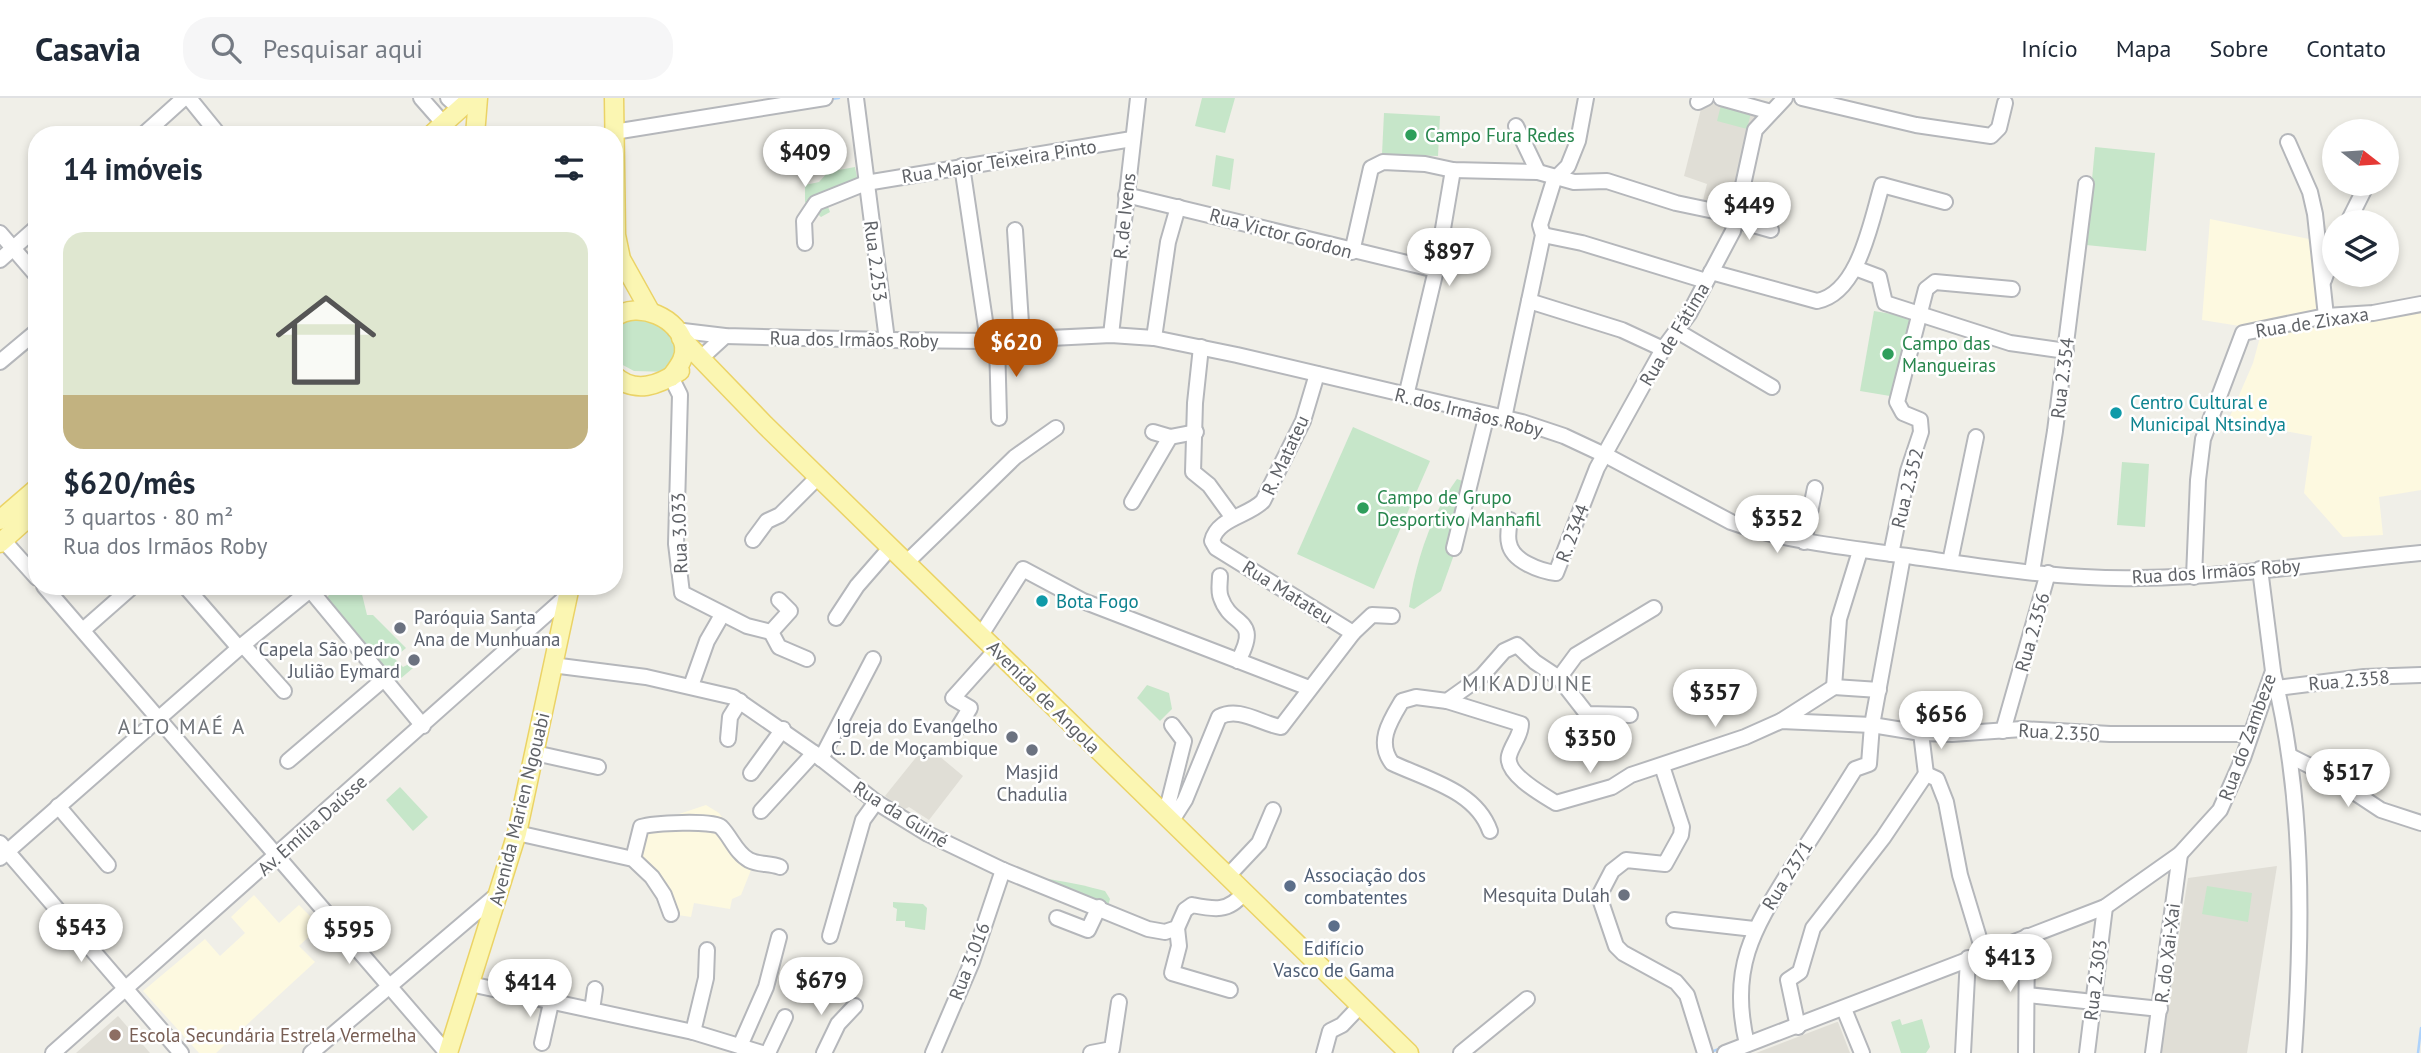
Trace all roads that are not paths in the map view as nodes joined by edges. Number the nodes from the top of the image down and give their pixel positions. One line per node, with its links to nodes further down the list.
1 (187, 98): 15 (street); 16 (street)
2 (421, 98): 17 (street)
3 (478, 98): 19 (main road)
4 (614, 98): 20 (main road)
5 (825, 98): 22 (street)
6 (856, 98): 29 (street, Rua 2.253)
7 (1138, 98): 23 (street, R. de Ivens)
8 (1586, 98): 28 (street)
9 (1721, 98): 14 (street)
10 (1785, 98): 14 (street, Rua de Fátima)
11 (1802, 98): 13 (street)
12 (460, 102): 18 (main road)
13 (2005, 103)
14 (1771, 113): 34 (street, Rua de Fátima)
15 (154, 126)
16 (211, 126)
17 (435, 126)
18 (440, 126)
19 (476, 126)
20 (614, 126)
21 (1516, 126): 27 (street)
22 (623, 131)
23 (1132, 139): 25 (street, Rua Major Teixeira Pinto); 31 (street, R. de Ivens)
24 (2288, 142): 48 (street)
25 (962, 166): 29 (street, Rua Major Teixeira Pinto); 66 (street)
26 (1453, 170): 27 (street); 42 (street); 47 (street)
27 (1538, 172): 28 (street)
28 (1557, 177): 34 (street); 39 (street)
29 (866, 183): 40 (street, Rua Major Teixeira Pinto); 65 (street, Rua 2.253)
30 (2086, 184): 69 (street, Rua 2.354)
31 (1126, 195): 33 (street, Rua Victor Gordon); 61 (street, R. de Ivens)
32 (1945, 202): 46 (street)
33 (1178, 206): 42 (street, Rua Victor Gordon); 62 (street)
34 (1737, 218): 36 (street); 49 (street, Rua de Fátima)
35 (1015, 230): 64 (street)
36 (1771, 230)
37 (0, 233): 41 (street)
38 (28, 234): 41 (street)
39 (1543, 235): 49 (street); 52 (street)
40 (805, 243)
41 (13, 247): 43 (street); 45 (street)
42 (1352, 252): 47 (street, Rua Victor Gordon)
43 (0, 260)
44 (623, 263): 54 (main road)
45 (28, 265)
46 (1855, 268): 49 (street); 55 (street)
47 (1436, 271): 76 (street)
48 (2322, 274)
49 (1709, 277): 58 (street, Rua de Fátima)
50 (2323, 287): 57 (street)
51 (2012, 289): 55 (street)
52 (1529, 300): 68 (street); 79 (street)
53 (2421, 303): 57 (street, Rua de Zixaxa)
54 (650, 311): 56 (main road); 59 (main road, Avenida de Angola)
55 (1920, 312): 69 (street); 102 (street, Rua 2.352)
56 (623, 313)
57 (2326, 316): 110 (street, Rua de Zixaxa)
58 (1677, 331): 68 (street, Rua de Fátima); 75 (street)
59 (678, 334): 60 (street, Rua dos Irmãos Roby); 70 (main road, Avenida de Angola); 73 (main road)
60 (725, 335): 65 (street, Rua dos Irmãos Roby); 70 (street)
61 (1114, 335): 62 (street, R. dos Irmãos Roby); 64 (street, Rua dos Irmãos Roby)
62 (1154, 338): 67 (street, R. dos Irmãos Roby)
63 (28, 339): 71 (street)
64 (1022, 339): 66 (street, Rua dos Irmãos Roby)
65 (887, 340): 66 (street, Rua dos Irmãos Roby)
66 (993, 341): 78 (street)
67 (1201, 347): 72 (street, R. dos Irmãos Roby); 82 (street)
68 (1663, 349): 85 (street, Rua de Fátima)
69 (2066, 351): 107 (street, Rua 2.354)
70 (701, 358): 73 (main road); 86 (main road, Avenida de Angola)
71 (0, 362)
72 (1317, 374): 76 (street, R. dos Irmãos Roby); 91 (street, R. Matateu)
73 (671, 376): 74 (main road); 120 (street, Rua 3.033)
74 (623, 382)
75 (1772, 387)
76 (1406, 396): 77 (street, R. dos Irmãos Roby)
77 (1487, 414): 79 (street, R. dos Irmãos Roby); 98 (street)
78 (999, 418)
79 (1504, 418): 85 (street, R. dos Irmãos Roby)
80 (1056, 428): 103 (street)
81 (1153, 432): 83 (street)
82 (1196, 432): 83 (street); 91 (street)
83 (1170, 437): 89 (street)
84 (1976, 438): 104 (street)
85 (1605, 456): 93 (street, R. 2344); 96 (street, R. dos Irmãos Roby)
86 (818, 477): 94 (street); 97 (main road, Avenida de Angola)
87 (1815, 488): 96 (street)
88 (28, 496): 92 (main road)
89 (1132, 502)
90 (28, 518): 95 (main road)
91 (1233, 518): 125 (street, Rua Matateu)
92 (0, 520)
93 (1510, 520)
94 (753, 540)
95 (2, 541): 105 (street)
96 (1804, 542): 99 (street, R. dos Irmãos Roby)
97 (891, 547): 103 (main road, Avenida de Angola); 122 (street)
98 (1454, 548)
99 (1845, 548): 100 (street, Rua dos Irmãos Roby)
100 (1860, 551): 102 (street, Rua dos Irmãos Roby); 138 (street)
101 (2421, 553): 106 (street, Rua dos Irmãos Roby)
102 (1897, 555): 104 (street, Rua dos Irmãos Roby); 141 (street)
103 (907, 562): 126 (main road, Avenida de Angola)
104 (1950, 562): 107 (street, Rua dos Irmãos Roby)
105 (28, 568)
106 (2260, 569): 110 (street, Rua dos Irmãos Roby); 133 (street, Rua do Zambeze)
107 (2032, 572): 108 (street, Rua dos Irmãos Roby)
108 (2048, 573): 110 (street, Rua dos Irmãos Roby); 153 (street, Rua 2.356)
109 (1220, 576): 131 (street)
110 (2194, 577)
111 (52, 595): 123 (street)
112 (123, 595): 123 (street)
113 (193, 595): 127 (street)
114 (303, 595): 127 (street)
115 (317, 595): 136 (street)
116 (565, 595): 150 (street, Av. Emília Daússe)
117 (568, 595): 132 (main road, Avenida Marien Ngouabi)
118 (779, 600): 124 (street)
119 (1654, 608): 135 (street)
120 (722, 615): 124 (street, Rua 3.033); 137 (street)
121 (1392, 616): 125 (street)
122 (836, 618)
123 (83, 630): 146 (street)
124 (771, 632): 129 (street)
125 (1353, 633): 139 (street, Rua Matateu)
126 (981, 635): 128 (main road, Avenida de Angola); 131 (street)
127 (241, 647): 142 (street); 146 (street)
128 (996, 650): 151 (street); 169 (main road, Avenida de Angola)
129 (807, 659)
130 (873, 659): 158 (street)
131 (1238, 661): 139 (street)
132 (552, 665): 137 (street, Rua da Guiné); 157 (main road, Avenida Marien Ngouabi)
133 (2273, 671): 140 (street); 155 (street, Rua do Zambeze)
134 (2421, 675): 140 (street, Rua 2.358)
135 (1559, 678): 144 (street); 145 (street)
136 (384, 679): 150 (street); 160 (street)
137 (691, 686): 143 (street, Rua da Guiné)
138 (1834, 687): 141 (street); 147 (street)
139 (1309, 688): 169 (street, Rua Matateu)
140 (2277, 688): 159 (street)
141 (1879, 690): 149 (street)
142 (284, 691)
143 (740, 701): 152 (street, Rua da Guiné); 156 (street)
144 (1447, 701): 161 (street, Rua 2.350); 171 (street)
145 (1630, 715)
146 (161, 719): 166 (street); 175 (street)
147 (1781, 721): 149 (street, Rua 2.350); 161 (street, Rua 2.350)
148 (1172, 725): 169 (street)
149 (1872, 725): 154 (street, Rua 2.350); 189 (street, Rua 2371)
150 (423, 726): 175 (street, Av. Emília Daússe)
151 (958, 728)
152 (782, 729): 158 (street, Rua da Guiné); 163 (street)
153 (2003, 731): 154 (street, Rua 2.350); 155 (street, Rua 2.350)
154 (1921, 733): 164 (street)
155 (2251, 734): 174 (street, Rua do Zambeze)
156 (728, 739)
157 (535, 753): 162 (street); 172 (main road, Avenida Marien Ngouabi)
158 (818, 756): 165 (street, Rua da Guiné); 168 (street)
159 (2292, 757): 170 (street); 236 (street)
160 (288, 761)
161 (1662, 766): 229 (street)
162 (598, 767)
163 (751, 773)
164 (1926, 774): 194 (street); 212 (street)
165 (876, 802): 179 (street, Rua da Guiné); 190 (street)
166 (58, 806): 173 (street); 177 (street)
167 (1273, 810): 180 (street)
168 (761, 811)
169 (1166, 817): 180 (main road, Avenida de Angola)
170 (2421, 823)
171 (1490, 831)
172 (517, 833): 176 (street); 181 (main road, Avenida Marien Ngouabi)
173 (2, 851): 198 (street)
174 (2180, 854): 184 (street, Rua do Zambeze); 209 (street, R. do Xai-Xai)
175 (279, 856): 197 (street); 198 (street, Av. Emília Daússe)
176 (633, 859): 178 (street); 185 (street)
177 (108, 865)
178 (780, 867)
179 (1003, 870): 183 (street, Rua da Guiné); 224 (street, Rua 3.016)
180 (1227, 877): 182 (main road, Avenida de Angola)
181 (500, 892): 196 (main road, Avenida Marien Ngouabi); 197 (street)
182 (1243, 893): 188 (street); 207 (main road, Avenida de Angola)
183 (1099, 907): 186 (street); 188 (street, Rua da Guiné)
184 (2105, 907): 191 (street, Rua do Zambeze); 203 (street, Rua 2.303)
185 (671, 914)
186 (1057, 918)
187 (1674, 920): 189 (street)
188 (1177, 928): 200 (street)
189 (1754, 929): 215 (street, Rua 2371)
190 (830, 936)
191 (2027, 936): 194 (street, Rua do Zambeze); 201 (street)
192 (784, 941): 216 (street)
193 (707, 950): 213 (street)
194 (1983, 951): 195 (street, Rua do Zambeze)
195 (1968, 958): 208 (street, Rua do Zambeze); 232 (street)
196 (470, 985): 205 (street); 220 (main road, Avenida Marien Ngouabi)
197 (388, 986): 219 (street); 220 (street)
198 (126, 989): 217 (street, Av. Emília Daússe); 218 (street)
199 (596, 989): 210 (street)
200 (1230, 990)
201 (2028, 995): 203 (street); 233 (street)
202 (1527, 999): 228 (street)
203 (2092, 1001): 209 (street); 234 (street, Rua 2.303)
204 (1119, 1002): 225 (street)
205 (551, 1003): 210 (street); 214 (street)
206 (855, 1006): 223 (street)
207 (1360, 1006): 226 (street); 227 (main road, Avenida de Angola)
208 (1844, 1009): 212 (street, Rua do Zambeze); 231 (street)
209 (2160, 1009): 235 (street, R. do Xai-Xai)
210 (592, 1010): 213 (street)
211 (785, 1017): 222 (street)
212 (1798, 1027): 215 (street, Rua do Zambeze)
213 (693, 1032): 216 (street)
214 (542, 1043)
215 (1747, 1044): 230 (street, Rua do Zambeze)
216 (740, 1046): 221 (street)
217 (53, 1053)
218 (181, 1053)
219 (311, 1053)
220 (447, 1053)
221 (762, 1053)
222 (768, 1053)
223 (824, 1053)
224 (933, 1053)
225 (1091, 1053)
226 (1324, 1053)
227 (1409, 1053)
228 (1461, 1053)
229 (1705, 1053)
230 (1725, 1053)
231 (1862, 1053)
232 (1963, 1053)
233 (2026, 1053)
234 (2087, 1053)
235 (2153, 1053)
236 (2294, 1053)

